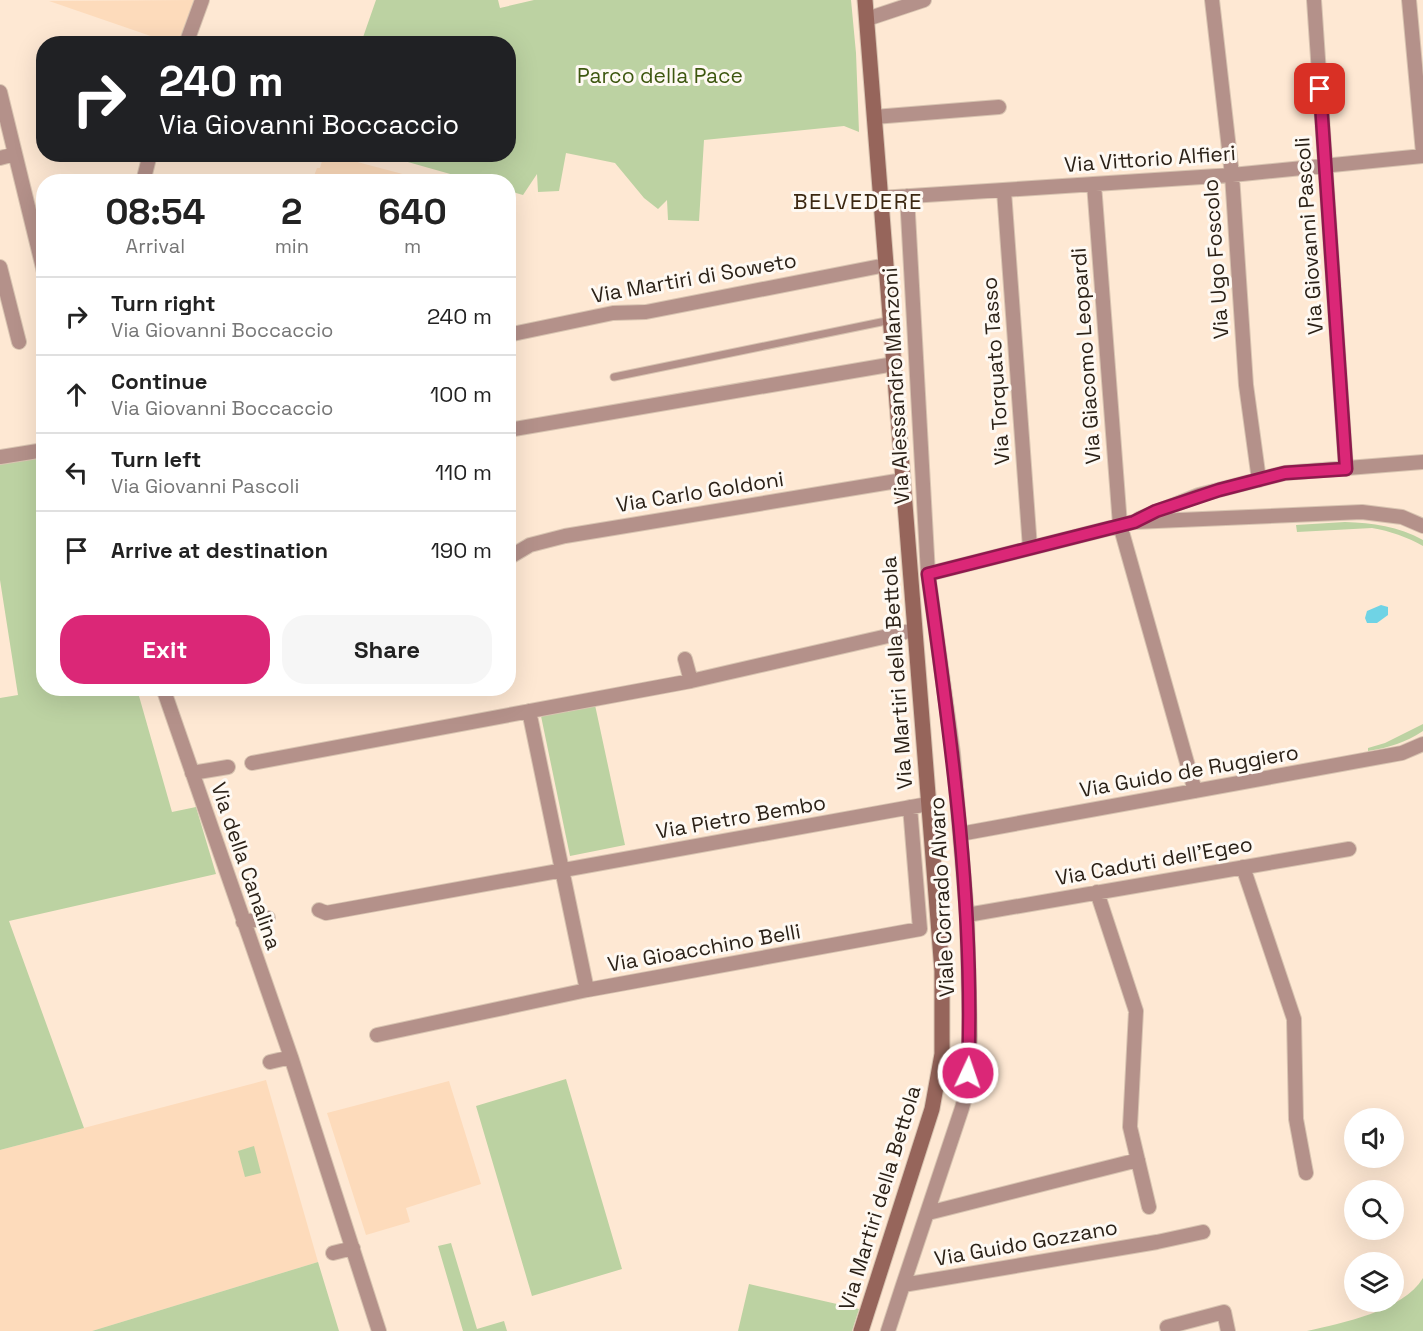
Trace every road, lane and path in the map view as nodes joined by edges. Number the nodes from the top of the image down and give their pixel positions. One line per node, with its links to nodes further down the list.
1 (202, 0): 8 (street)
2 (865, 0): 7 (main road, Via Martiri della Bettola)
3 (924, 0): 7 (street)
4 (1212, 0): 16 (street, Via Ugo Foscolo)
5 (1314, 0): 15 (street, Via Giovanni Pascoli)
6 (1409, 0): 13 (street)
7 (867, 19): 11 (main road, Via Martiri della Bettola)
8 (189, 36)
9 (0, 92): 12 (street)
10 (999, 107): 11 (street)
11 (874, 117): 20 (main road, Via Martiri della Bettola)
12 (15, 154): 14 (street); 21 (street)
13 (1423, 154): 15 (street, Via Vittorio Alfieri)
14 (0, 158)
15 (1325, 165): 16 (street, Via Vittorio Alfieri); 34 (street, Via Giovanni Pascoli)
16 (1232, 175): 17 (street, Via Vittorio Alfieri); 36 (street, Via Ugo Foscolo)
17 (1094, 184): 18 (street, Via Vittorio Alfieri); 38 (street, Via Giacomo Leopardi)
18 (1004, 191): 19 (street, Via Vittorio Alfieri); 40 (street, Via Torquato Tasso)
19 (907, 196): 20 (street, Via Vittorio Alfieri); 42 (street, Via Alessandro Manzoni)
20 (880, 198): 22 (main road, Via Martiri della Bettola)
21 (36, 239)
22 (886, 265): 25 (main road, Via Martiri della Bettola); 26 (street, Via Martiri di Soweto)
23 (0, 267): 24 (street)
24 (3, 291): 27 (street)
25 (891, 320): 28 (main road, Via Martiri della Bettola); 29 (lane)
26 (516, 333)
27 (19, 342)
28 (894, 363): 30 (street); 35 (main road, Via Martiri della Bettola)
29 (614, 377)
30 (516, 429)
31 (36, 451): 32 (street)
32 (0, 457)
33 (1423, 462): 34 (street)
34 (1346, 469): 36 (street)
35 (903, 480): 41 (street, Via Carlo Goldoni); 43 (main road, Via Martiri della Bettola)
36 (1259, 480): 37 (street)
37 (1134, 522): 38 (street); 39 (street)
38 (1120, 525): 40 (street); 52 (street, Via Giacomo Leopardi)
39 (1423, 526)
40 (1030, 548): 42 (street)
41 (516, 553)
42 (928, 574): 55 (street, Viale Corrado Alvaro)
43 (915, 630): 45 (street); 53 (main road, Via Martiri della Bettola)
44 (685, 659): 45 (street)
45 (691, 681): 47 (street)
46 (166, 696): 51 (street, Via della Canalina)
47 (529, 711): 49 (street); 58 (street)
48 (1423, 744): 52 (street, Via Guido de Ruggiero)
49 (252, 763)
50 (228, 767): 51 (street)
51 (192, 773): 63 (street, Via della Canalina)
52 (1195, 791): 55 (street, Via Guido de Ruggiero)
53 (928, 804): 54 (street, Via Pietro Bembo); 78 (main road, Via Martiri della Bettola)
54 (910, 807): 58 (street, Via Pietro Bembo); 64 (street, Via Gioacchino Belli)
55 (960, 834): 61 (street, Viale Corrado Alvaro)
56 (1349, 849): 57 (street, Via Caduti dell'Egeo)
57 (1244, 867): 59 (street, Via Caduti dell'Egeo); 69 (street)
58 (561, 871): 60 (street, Via Pietro Bembo); 64 (street)
59 (1097, 892): 61 (street, Via Caduti dell'Egeo); 68 (street)
60 (319, 910)
61 (967, 915): 71 (street, Viale Corrado Alvaro)
62 (268, 918): 63 (street)
63 (243, 922): 66 (street, Via della Canalina)
64 (587, 990): 65 (street, Via Gioacchino Belli)
65 (377, 1035)
66 (291, 1057): 67 (street); 73 (street, Via della Canalina)
67 (270, 1062)
68 (1138, 1160): 70 (street); 71 (street)
69 (1306, 1173)
70 (1149, 1207)
71 (928, 1213): 75 (street, Viale Corrado Alvaro)
72 (1203, 1232): 75 (street, Via Guido Gozzano)
73 (352, 1248): 74 (street); 77 (street, Via della Canalina)
74 (333, 1253)
75 (903, 1285): 79 (street)
76 (1167, 1327): 80 (street)
77 (379, 1331)
78 (861, 1331)
79 (888, 1331)
80 (1228, 1331)

